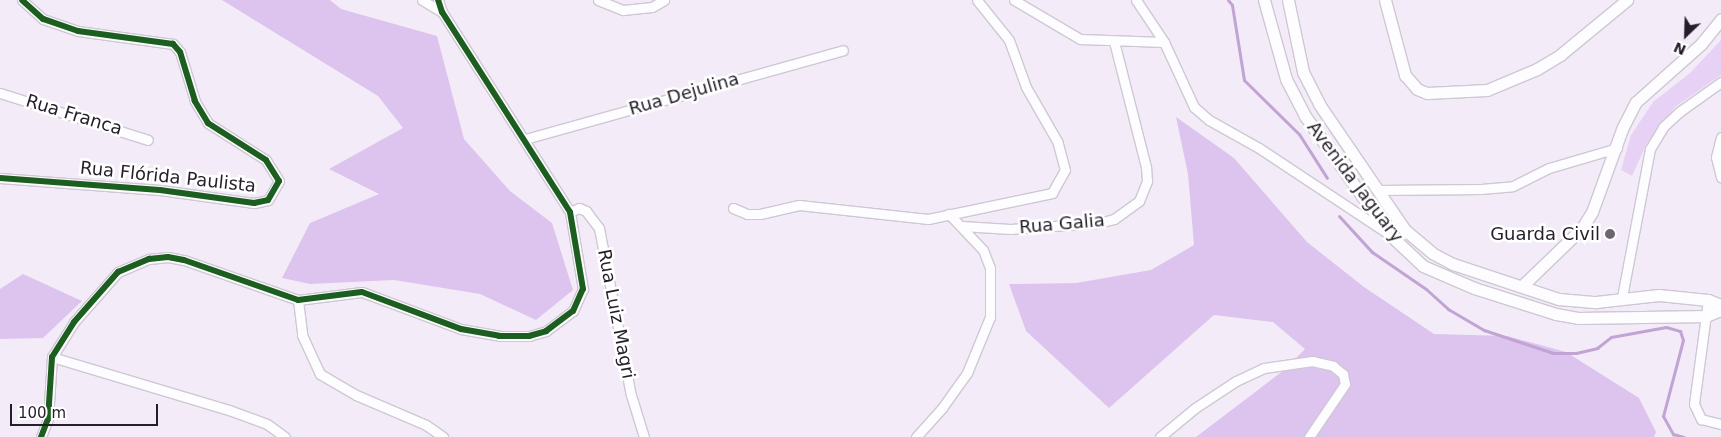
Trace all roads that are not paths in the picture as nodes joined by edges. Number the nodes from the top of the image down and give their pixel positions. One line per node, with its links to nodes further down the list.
1 (22, 0): 25 (street, Rua Flórida Paulista)
2 (422, 0): 13 (street)
3 (438, 0): 13 (street)
4 (598, 0): 5 (street)
5 (664, 0)
6 (977, 0): 29 (street)
7 (1014, 0): 15 (street)
8 (1136, 0): 16 (street)
9 (1264, 0): 31 (street, Avenida Jaguary)
10 (1288, 0): 26 (street, Avenida Jaguary)
11 (1385, 0): 12 (street)
12 (1627, 0)
13 (442, 12): 21 (street)
14 (1721, 19): 23 (street)
15 (1114, 41): 16 (street); 30 (street, Rua Galia)
16 (1164, 42): 31 (street)
17 (843, 50): 21 (street, Rua Dejulina)
18 (1721, 82): 35 (street)
19 (0, 93): 22 (street, Rua Franca)
20 (1721, 137): 24 (street)
21 (525, 139): 28 (street)
22 (148, 140)
23 (1617, 148): 26 (street); 33 (street)
24 (1721, 176)
25 (0, 178)
26 (1379, 190): 32 (street, Avenida Jaguary)
27 (732, 208): 29 (street)
28 (570, 212): 36 (street); 46 (street, Rua Luiz Magri)
29 (949, 214): 30 (street)
30 (962, 226): 47 (street)
31 (1390, 235): 34 (street, Avenida Jaguary)
32 (1489, 276): 33 (street, Avenida Jaguary); 34 (street)
33 (1522, 286): 35 (street, Avenida Jaguary)
34 (1474, 288): 40 (street, Avenida Jaguary)
35 (1622, 297): 37 (street, Avenida Jaguary)
36 (298, 300): 41 (street); 45 (street)
37 (1708, 300): 38 (street, Avenida Jaguary); 40 (street)
38 (1721, 305)
39 (1721, 310): 40 (street, Avenida Jaguary)
40 (1706, 316): 42 (street)
41 (52, 357): 43 (street); 44 (street)
42 (1721, 424)
43 (41, 437)
44 (285, 437)
45 (443, 437)
46 (644, 437)
47 (916, 437)
48 (1160, 437): 49 (street)
49 (1309, 437)

